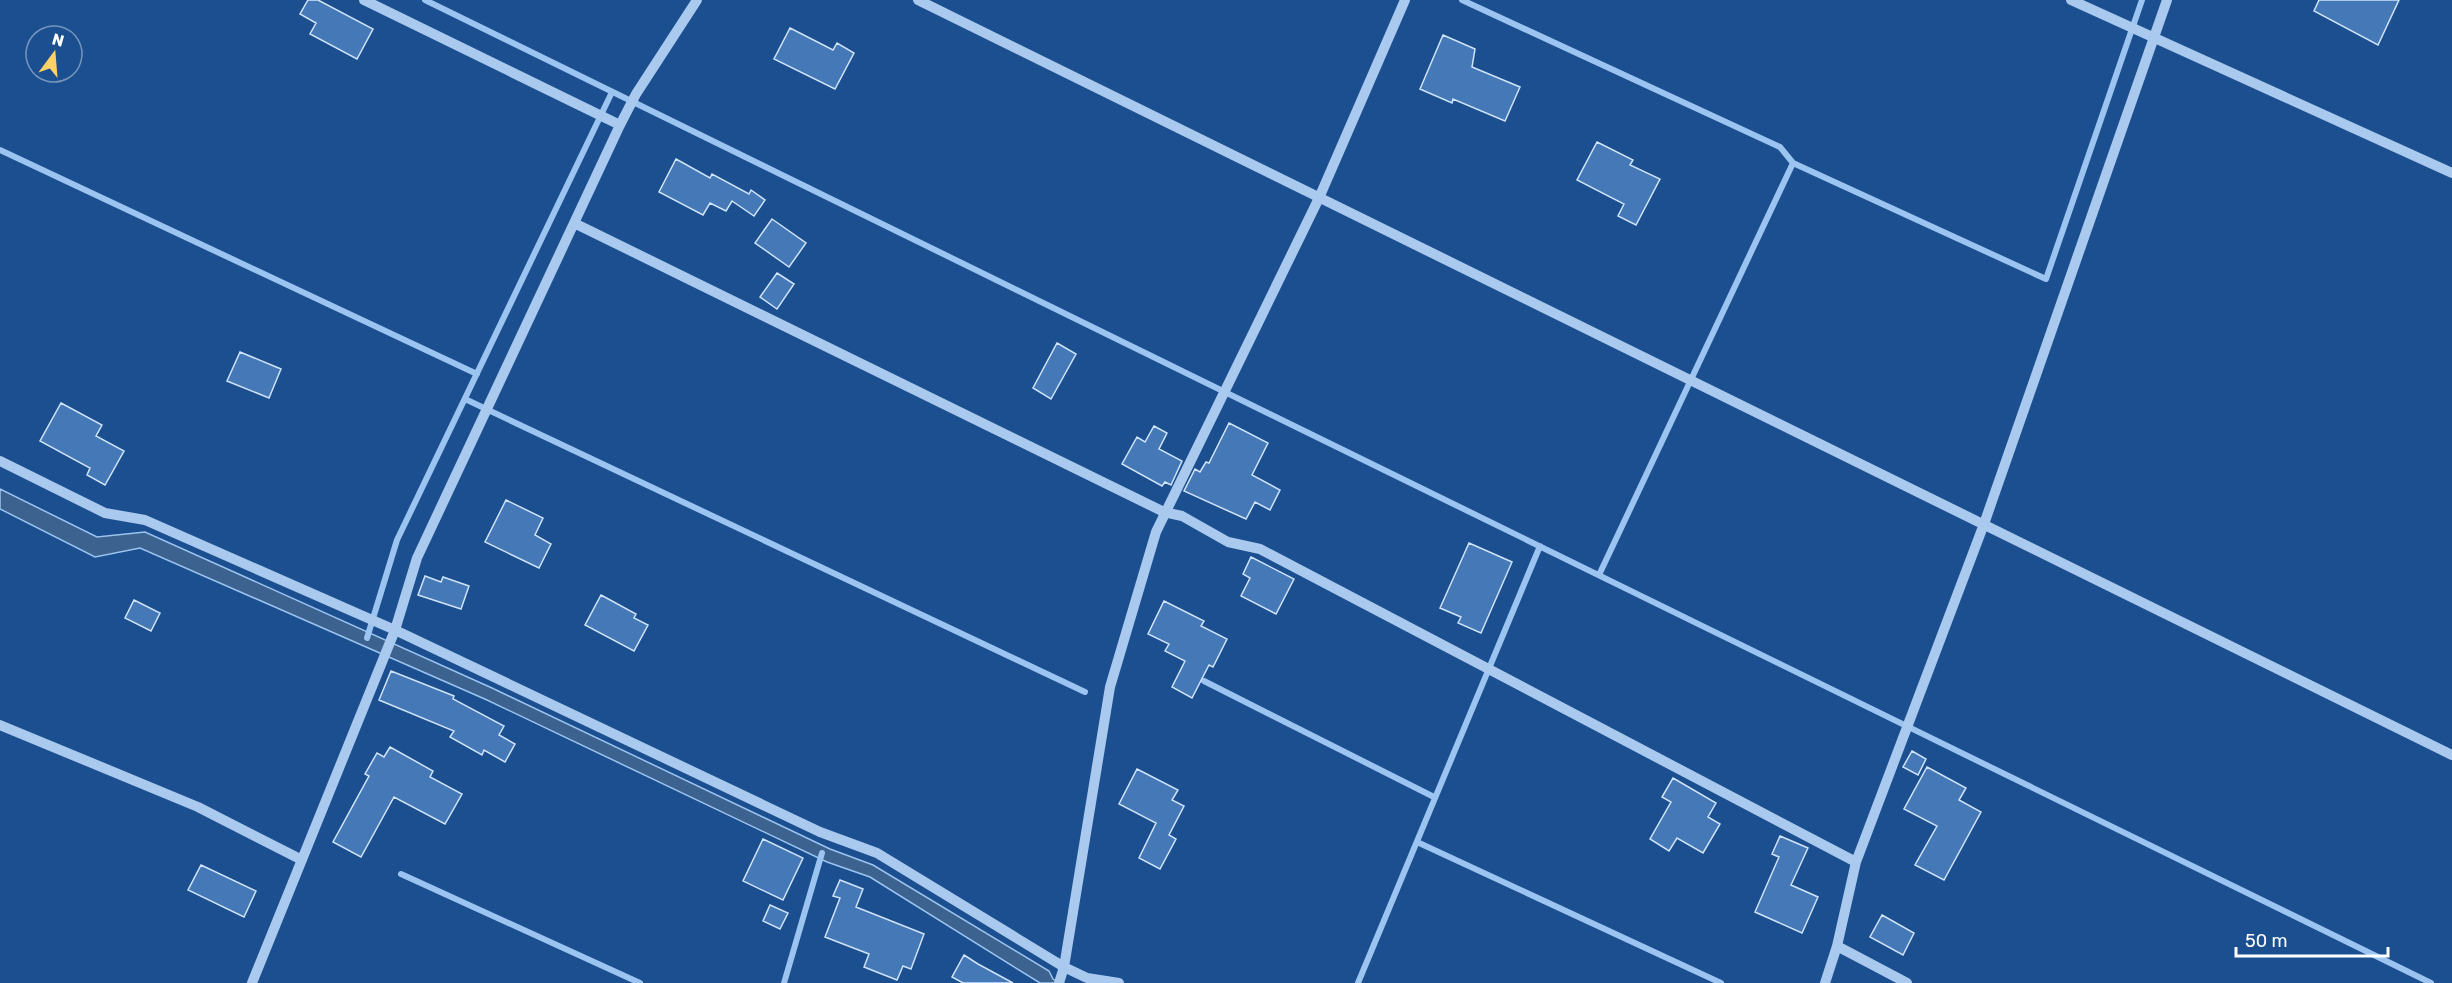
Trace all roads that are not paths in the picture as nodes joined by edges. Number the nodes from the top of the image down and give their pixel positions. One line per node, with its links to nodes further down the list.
1 (364, 0): 8 (street)
2 (697, 0): 8 (street)
3 (918, 0): 10 (street)
4 (1405, 0): 10 (street)
5 (2071, 0): 7 (street)
6 (2167, 0): 7 (street)
7 (2154, 36): 9 (street); 14 (street)
8 (620, 125): 11 (street)
9 (2452, 173)
10 (1319, 198): 13 (street); 14 (street)
11 (574, 223): 13 (street); 15 (street)
12 (0, 461): 15 (street)
13 (1164, 512): 19 (street); 21 (street)
14 (1984, 524): 17 (street); 19 (street)
15 (393, 635): 18 (street); 21 (street)
16 (0, 724): 18 (street)
17 (2452, 755)
18 (302, 860): 22 (street)
19 (1857, 861): 20 (street)
20 (1837, 946): 24 (street); 25 (street)
21 (1062, 976): 23 (street)
22 (252, 983)
23 (1119, 983)
24 (1825, 983)
25 (1907, 983)

